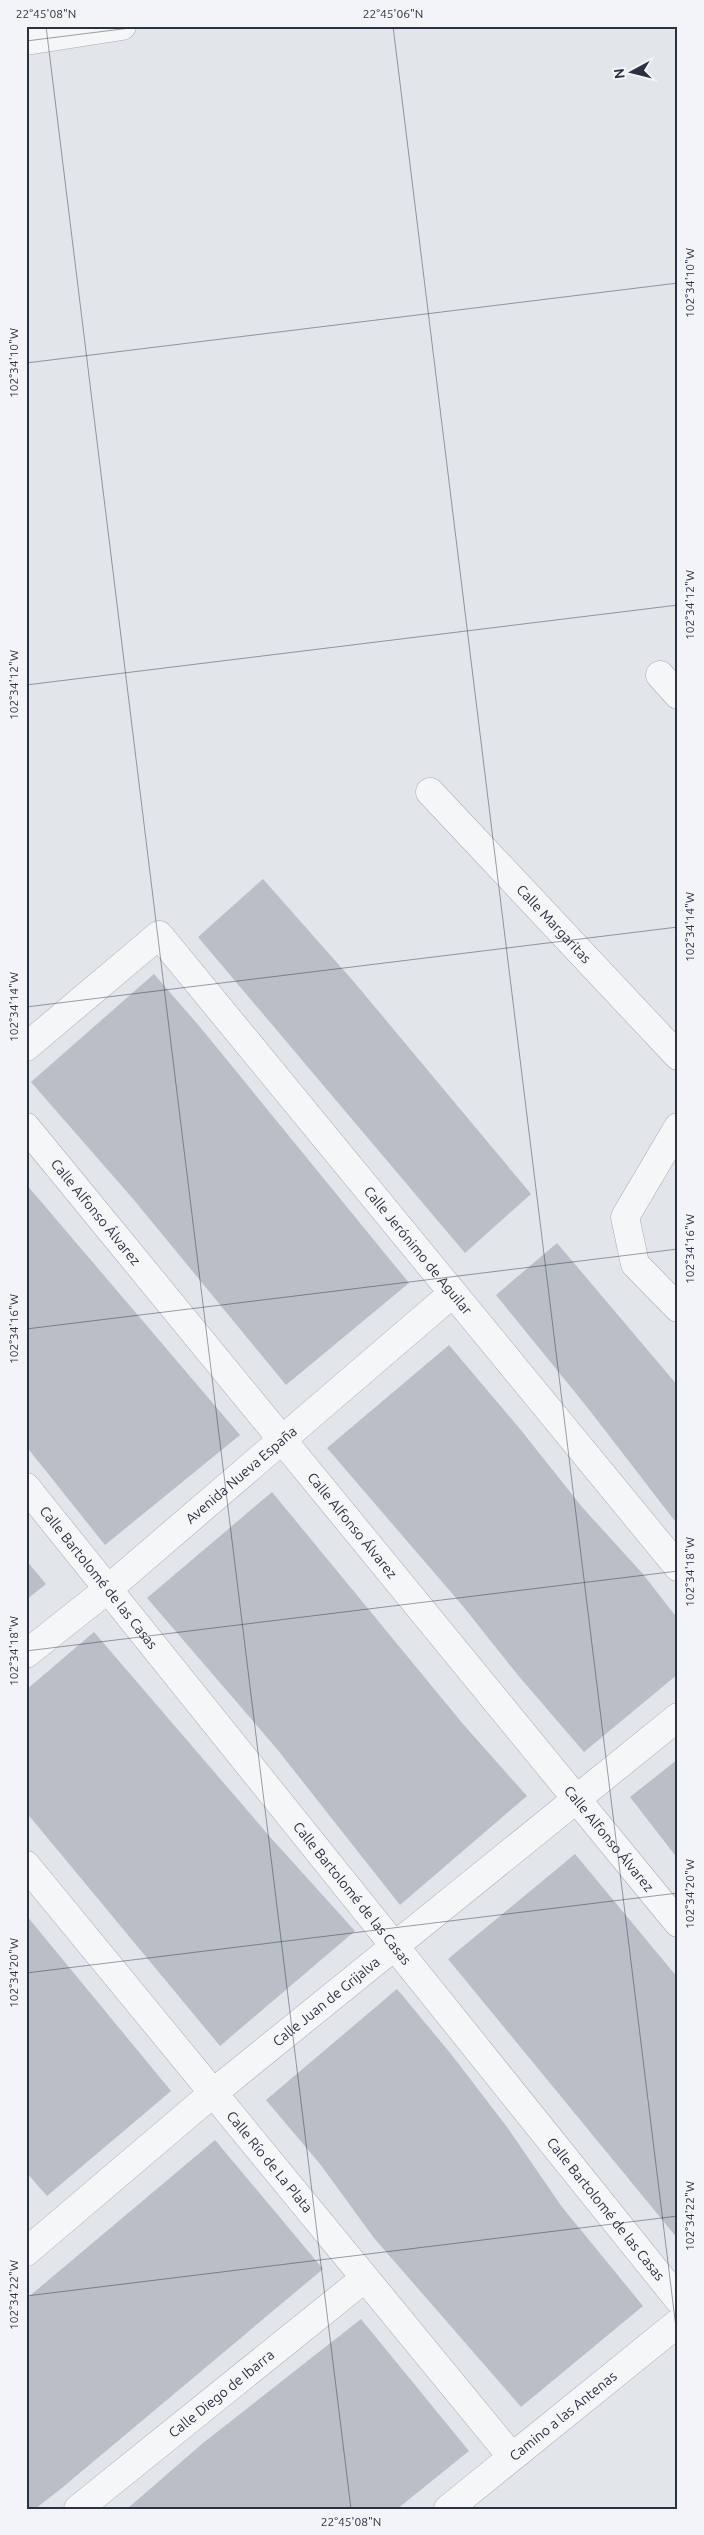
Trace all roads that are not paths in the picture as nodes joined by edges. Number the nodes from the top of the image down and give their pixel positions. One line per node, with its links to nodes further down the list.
1 (122, 26): 2 (street)
2 (90, 29): 3 (street)
3 (26, 42)
4 (660, 675): 5 (street)
5 (678, 695)
6 (430, 792): 8 (street, Calle Margaritas)
7 (26, 1047): 11 (street, Calle Jerónimo de Aguilar)
8 (678, 1056)
9 (26, 1127): 13 (street, Calle Alfonso Álvarez)
10 (678, 1127): 12 (street)
11 (453, 1292): 13 (street, Avenida Nueva España); 15 (street, Calle Jerónimo de Aguilar)
12 (678, 1308)
13 (282, 1439): 16 (street, Avenida Nueva España); 19 (street, Calle Alfonso Álvarez)
14 (26, 1487): 16 (street, Calle Bartolomé de las Casas)
15 (678, 1567)
16 (108, 1589): 17 (street, Avenida Nueva España); 22 (street, Calle Bartolomé de las Casas)
17 (26, 1654)
18 (678, 1717): 19 (street, Calle Juan de Grijalva)
19 (576, 1799): 21 (street, Calle Alfonso Álvarez); 22 (street, Calle Juan de Grijalva)
20 (26, 1866): 23 (street, Calle Río de La Plata)
21 (678, 1923)
22 (395, 1946): 23 (street, Calle Juan de Grijalva); 26 (street, Calle Bartolomé de las Casas)
23 (213, 2093): 24 (street, Calle Juan de Grijalva); 25 (street, Calle Río de La Plata)
24 (29, 2243)
25 (365, 2278): 28 (street, Calle Río de La Plata); 29 (street, Calle Diego de Ibarra)
26 (678, 2299)
27 (678, 2323): 28 (street, Camino a las Antenas)
28 (512, 2457): 30 (street, Camino a las Antenas)
29 (78, 2509)
30 (448, 2509)

